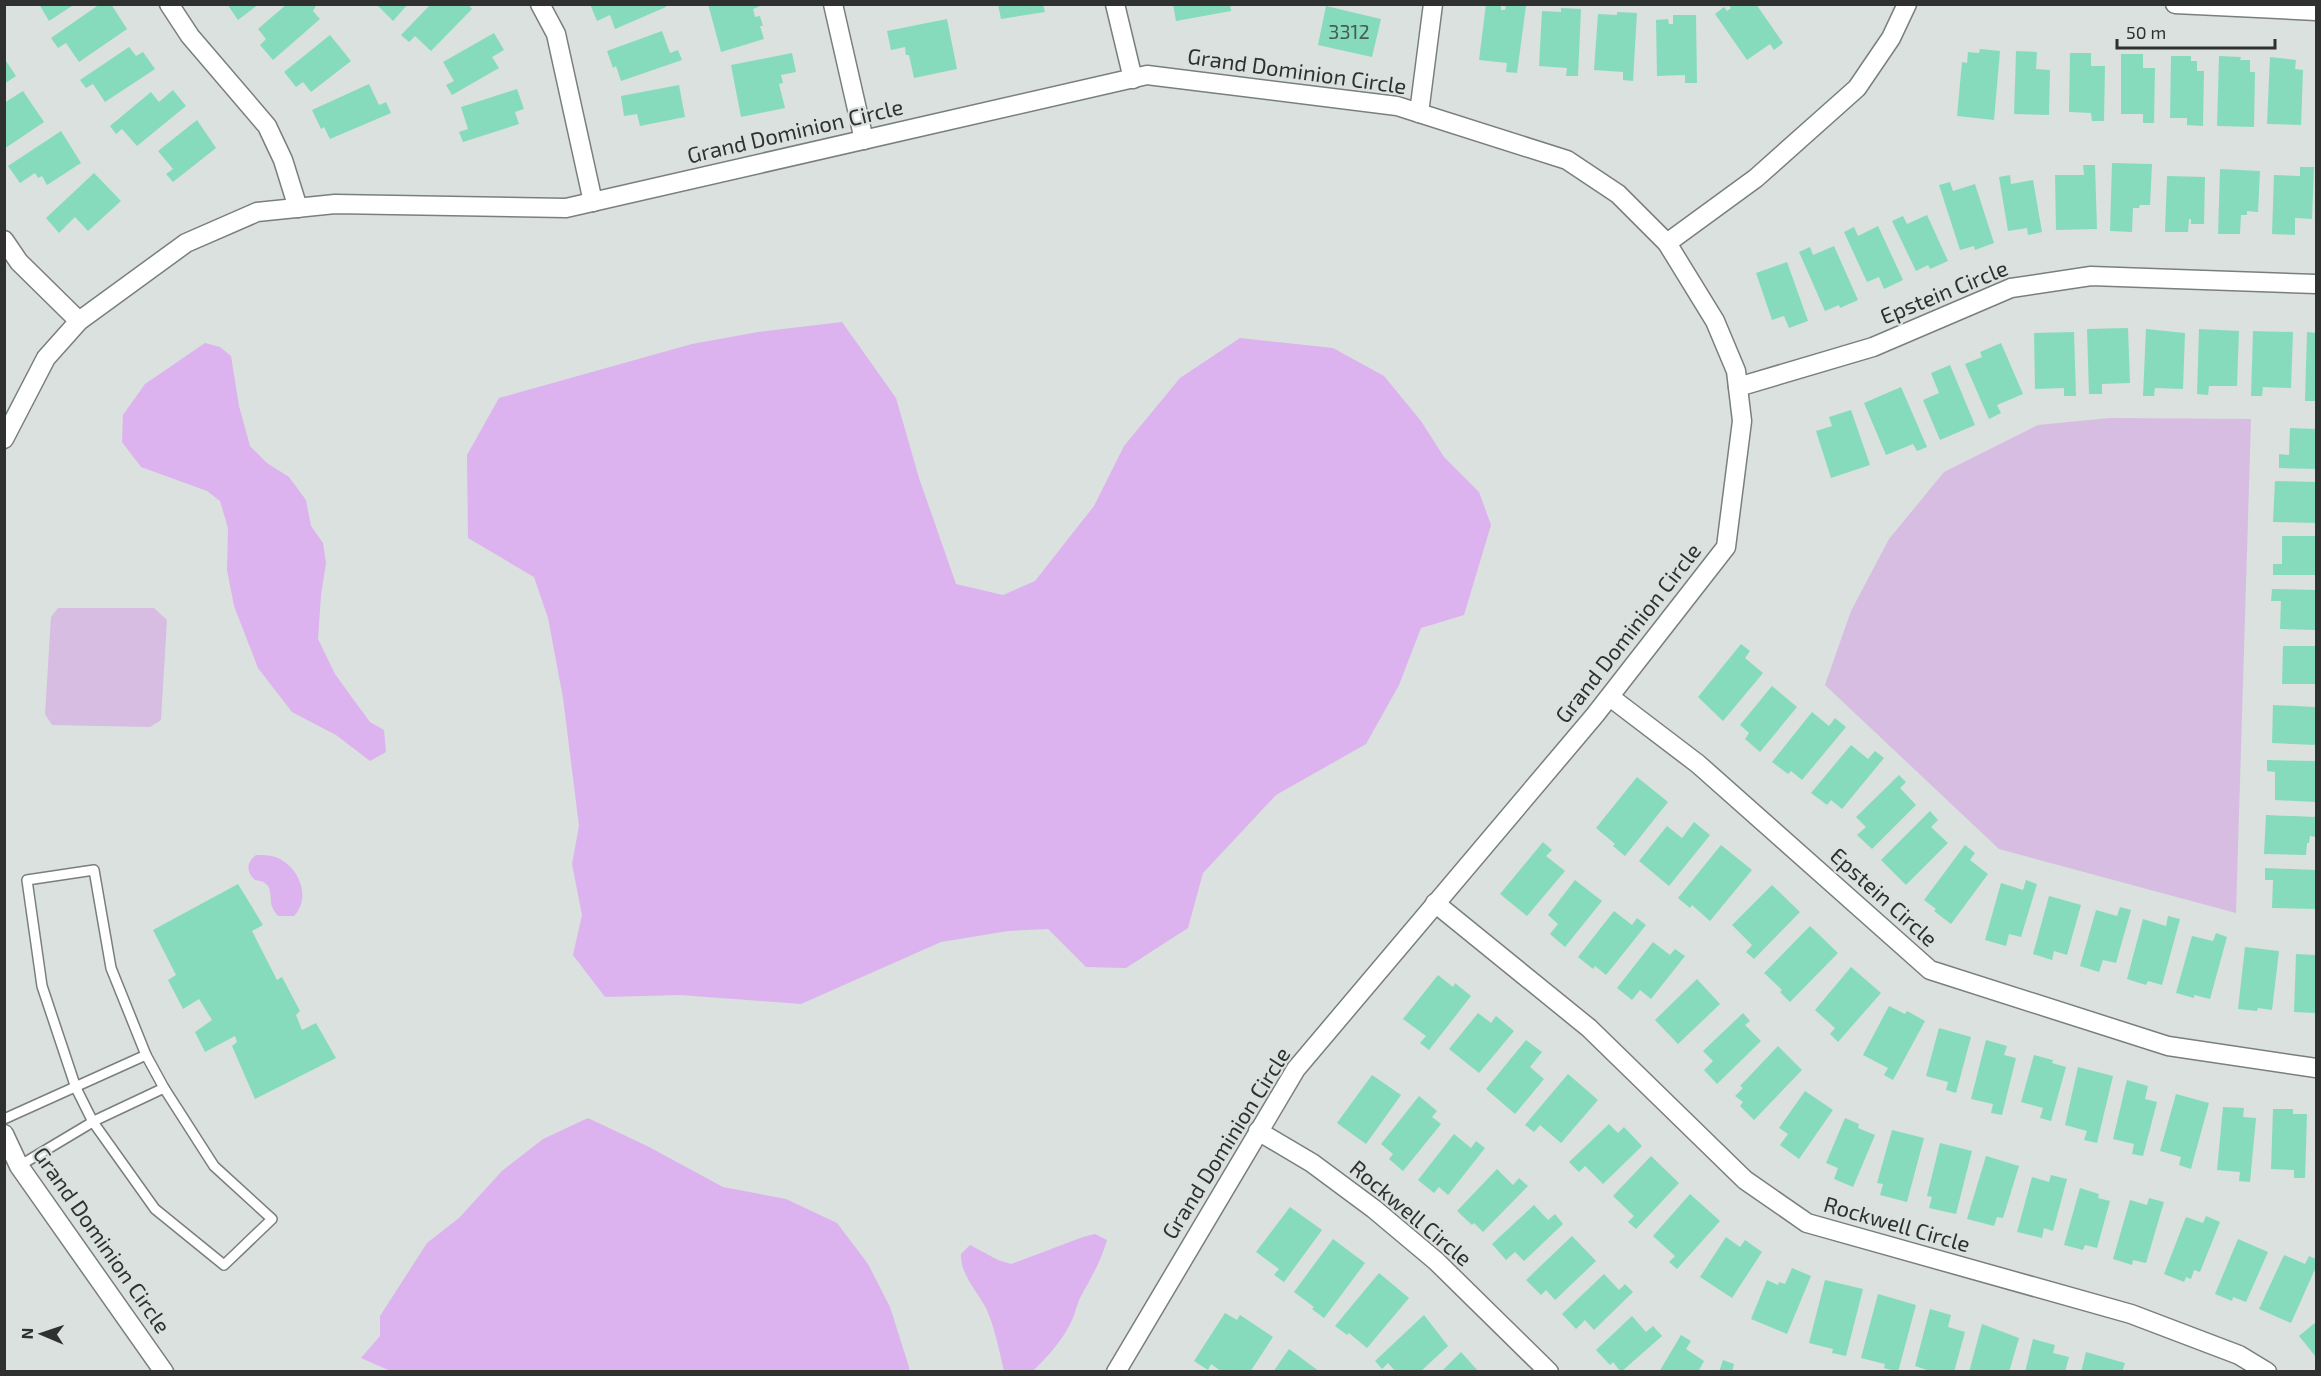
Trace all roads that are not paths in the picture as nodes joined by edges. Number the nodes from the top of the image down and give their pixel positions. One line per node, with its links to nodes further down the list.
1 (169, 4): 13 (street)
2 (540, 4): 12 (street)
3 (833, 4): 11 (street)
4 (1115, 4): 9 (street)
5 (1433, 4): 10 (street)
6 (1907, 4): 15 (street)
7 (2175, 4): 8 (street)
8 (2316, 11)
9 (1133, 79): 10 (street, Grand Dominion Circle); 11 (street, Grand Dominion Circle)
10 (1419, 113): 15 (street, Grand Dominion Circle)
11 (864, 140): 12 (street, Grand Dominion Circle)
12 (593, 202): 13 (street, Grand Dominion Circle)
13 (298, 208): 17 (street, Grand Dominion Circle)
14 (4, 240): 17 (street)
15 (1666, 243): 18 (street, Grand Dominion Circle)
16 (2316, 284): 18 (street, Epstein Circle)
17 (79, 321): 19 (street, Grand Dominion Circle)
18 (1738, 387): 20 (street, Grand Dominion Circle)
19 (4, 439)
20 (1610, 697): 21 (street, Grand Dominion Circle); 23 (street, Epstein Circle)
21 (1435, 903): 28 (street, Grand Dominion Circle); 34 (street, Rockwell Circle)
22 (146, 1055): 24 (lane); 24 (lane); 25 (lane)
23 (2316, 1068)
24 (76, 1088): 26 (lane); 27 (lane)
25 (164, 1088): 27 (lane); 27 (lane)
26 (4, 1119)
27 (93, 1122): 30 (lane)
28 (1258, 1131): 32 (street, Grand Dominion Circle); 33 (street, Rockwell Circle)
29 (4, 1134): 30 (street, Grand Dominion Circle)
30 (12, 1171): 31 (street, Grand Dominion Circle)
31 (164, 1371)
32 (1116, 1371)
33 (1549, 1371)
34 (2267, 1371)

